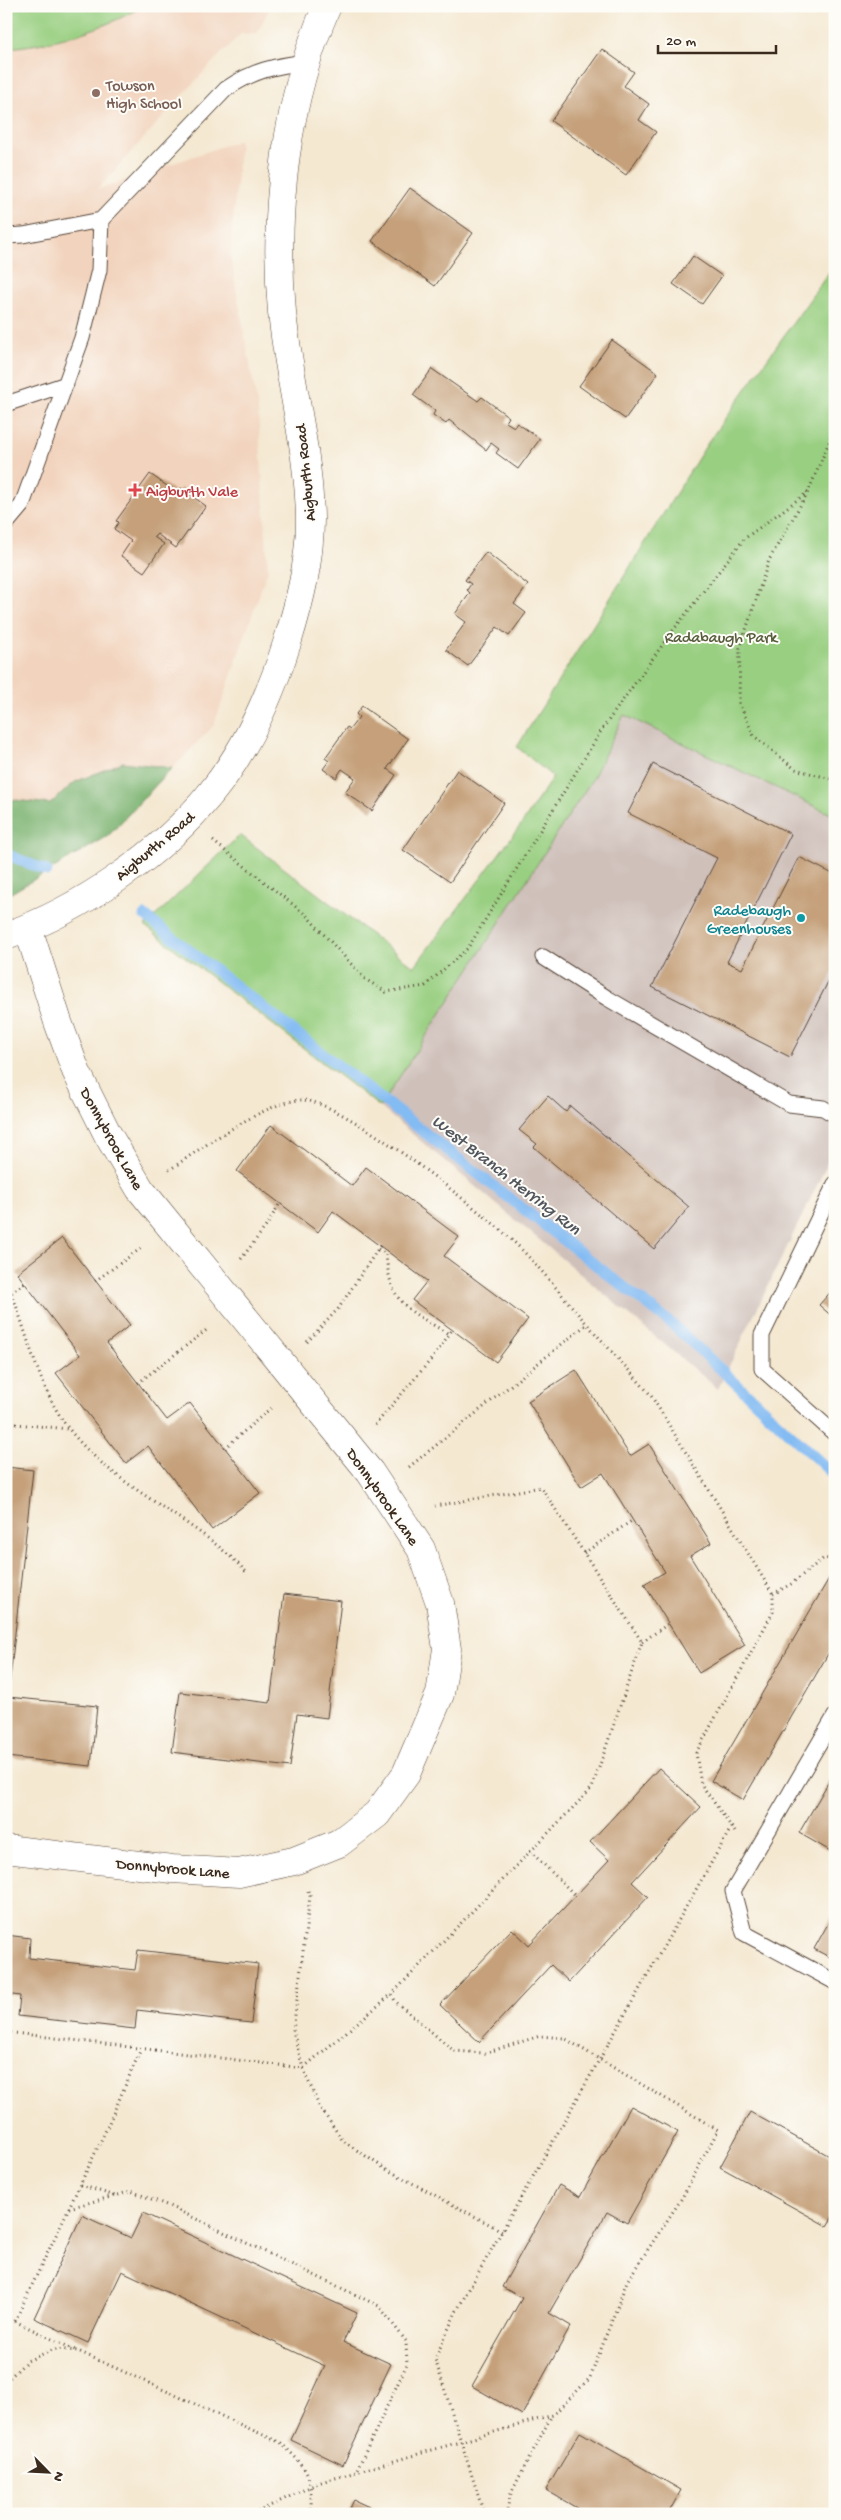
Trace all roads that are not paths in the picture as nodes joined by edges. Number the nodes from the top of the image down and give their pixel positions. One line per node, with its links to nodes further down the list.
1 (327, 6): 2 (street, Aigburth Road)
2 (306, 62): 3 (lane); 8 (street, Aigburth Road)
3 (101, 220): 4 (lane); 5 (lane)
4 (6, 236)
5 (66, 384): 6 (lane); 7 (lane)
6 (6, 404)
7 (6, 524)
8 (17, 932): 14 (street, Donnybrook Lane)
9 (543, 957): 10 (lane)
10 (835, 1115)
11 (835, 1184): 12 (lane)
12 (835, 1434)
13 (835, 1716): 15 (lane)
14 (6, 1849)
15 (835, 1982)

